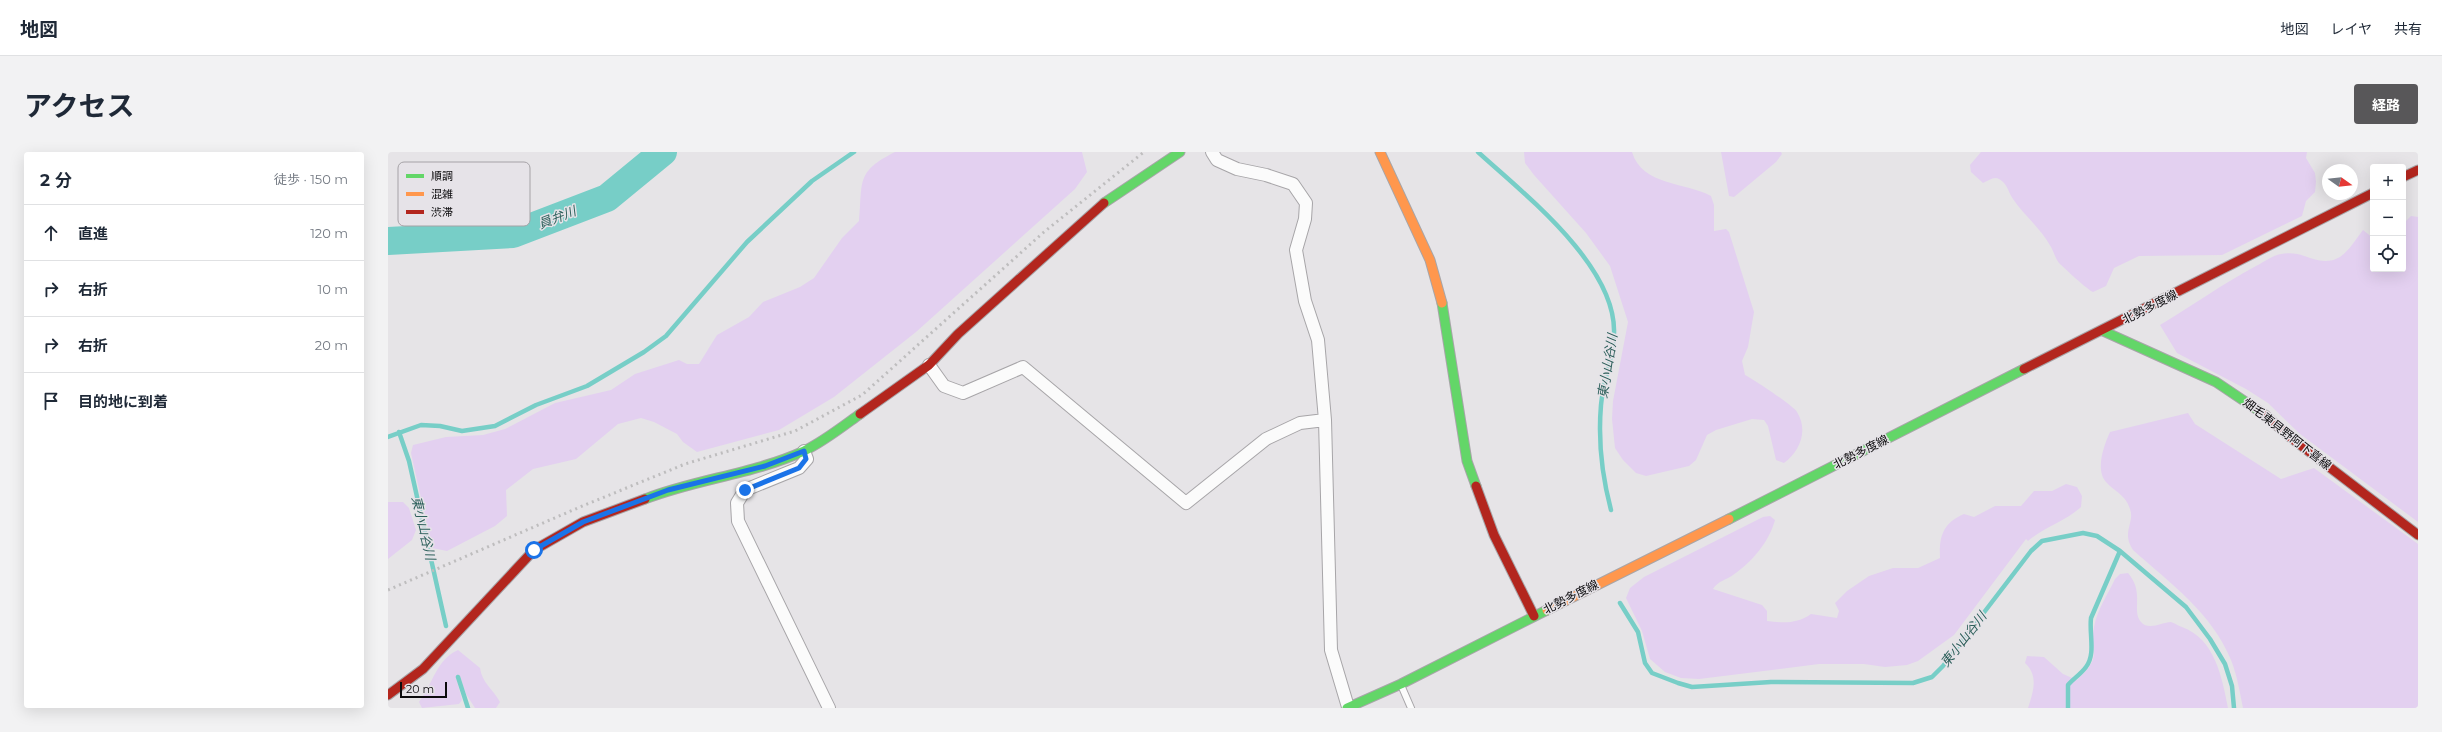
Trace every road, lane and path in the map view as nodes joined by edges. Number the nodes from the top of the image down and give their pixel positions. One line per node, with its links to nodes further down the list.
1 (1180, 152): 8 (main road)
2 (1212, 152): 9 (street)
3 (1380, 152): 12 (main road)
4 (2418, 170): 5 (main road)
5 (2406, 176)
6 (2370, 195): 7 (main road, 北勢多度線)
7 (2103, 331): 11 (main road, 畑毛東貝野阿下喜線); 12 (main road, 北勢多度線)
8 (929, 366): 9 (street); 10 (main road)
9 (1325, 420): 16 (street)
10 (804, 451): 14 (main road); 15 (street)
11 (2418, 535)
12 (1534, 616): 13 (main road, 北勢多度線)
13 (1401, 684): 16 (main road, 北勢多度線); 17 (lane)
14 (388, 695)
15 (829, 708)
16 (1348, 708)
17 (1411, 708)

